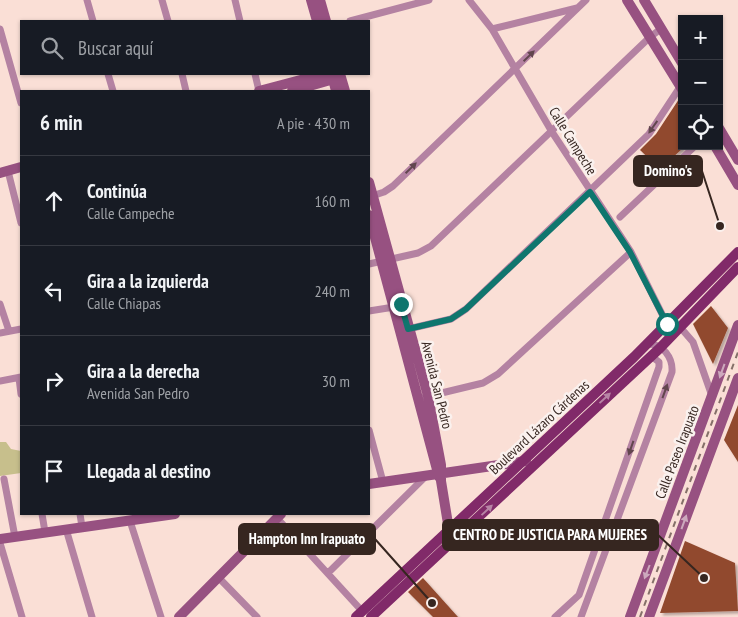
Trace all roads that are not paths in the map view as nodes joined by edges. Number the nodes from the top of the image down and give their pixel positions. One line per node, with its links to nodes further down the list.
1 (86, 0): 12 (street)
2 (162, 0): 13 (street)
3 (235, 0): 14 (street)
4 (311, 0): 15 (street)
5 (320, 0): 16 (street)
6 (430, 0): 17 (street)
7 (469, 0): 20 (street, Calle Campeche)
8 (586, 0): 11 (street)
9 (627, 0): 21 (street)
10 (644, 0): 18 (street)
11 (578, 8): 20 (street); 23 (street, one-way to 11)
12 (93, 20)
13 (168, 20)
14 (240, 20)
15 (317, 20)
16 (326, 20)
17 (354, 20)
18 (662, 28): 21 (street); 22 (street)
19 (0, 29): 38 (street)
20 (492, 29): 23 (street, Calle Campeche)
21 (650, 37): 24 (street); 39 (street)
22 (680, 60)
23 (515, 70): 39 (street, Calle Campeche); 48 (street, one-way to 23)
24 (678, 74)
25 (108, 75): 30 (street)
26 (182, 75): 31 (street)
27 (255, 75): 32 (street)
28 (318, 75): 33 (street)
29 (336, 76): 34 (street); 35 (street); 36 (street)
30 (113, 90)
31 (186, 90)
32 (259, 90)
33 (263, 90)
34 (295, 90)
35 (336, 90)
36 (344, 90)
37 (678, 92): 47 (street, one-way to 47)
38 (20, 99)
39 (552, 132): 47 (street, Calle Campeche); 54 (street)
40 (723, 135): 43 (street)
41 (691, 150): 49 (street)
42 (718, 150): 46 (street)
43 (738, 160)
44 (20, 167): 45 (street)
45 (4, 172): 51 (street)
46 (738, 185)
47 (590, 192): 52 (street, Calle Campeche); 65 (street)
48 (371, 197): 54 (street, Avenida San Pedro)
49 (620, 217)
50 (370, 218): 54 (street, Avenida San Pedro)
51 (20, 220)
52 (630, 252): 61 (street, Calle Campeche); 74 (street)
53 (738, 252): 57 (main road, Boulevard Lázaro Cárdenas)
54 (386, 261): 55 (street); 59 (street, Avenida San Pedro); 65 (street, Avenida San Pedro)
55 (370, 264)
56 (738, 267): 63 (main road)
57 (691, 300): 61 (main road, Boulevard Lázaro Cárdenas); 63 (main road)
58 (0, 304): 66 (street)
59 (394, 307): 60 (street); 74 (street, Avenida San Pedro)
60 (370, 311)
61 (667, 324): 68 (main road, Boulevard Lázaro Cárdenas)
62 (738, 325): 75 (street, Calle Paseo Irapuato, one-way to 75)
63 (680, 327): 69 (main road); 75 (street)
64 (20, 329): 66 (street)
65 (408, 329): 74 (street, Avenida San Pedro)
66 (10, 331): 67 (street)
67 (0, 333)
68 (647, 344): 69 (street); 78 (main road, Boulevard Lázaro Cárdenas)
69 (664, 351): 70 (main road, Boulevard Lázaro Cárdenas); 85 (street, one-way to 69)
70 (651, 356): 77 (main road, Boulevard Lázaro Cárdenas, one-way to 70); 84 (street, one-way to 84)
71 (20, 378): 73 (street)
72 (738, 378): 114 (street, one-way to 72)
73 (0, 381)
74 (423, 397): 80 (street, Avenida San Pedro)
75 (712, 397): 113 (street, Calle Paseo Irapuato, one-way to 113)
76 (370, 434): 82 (street)
77 (538, 460): 78 (street); 99 (main road, Boulevard Lázaro Cárdenas, one-way to 77)
78 (522, 462): 80 (street); 94 (main road, Boulevard Lázaro Cárdenas)
79 (426, 476): 80 (street); 82 (street); 100 (street)
80 (440, 476): 94 (street, Avenida San Pedro)
81 (4, 479): 96 (street)
82 (383, 482): 83 (street)
83 (370, 484)
84 (614, 495): 85 (street); 102 (street)
85 (625, 499): 103 (street)
86 (42, 515): 95 (street)
87 (80, 515): 92 (street)
88 (167, 515): 91 (street)
89 (279, 516): 100 (street); 101 (street)
90 (111, 519): 91 (street); 92 (street)
91 (130, 521): 107 (street)
92 (82, 527): 93 (street)
93 (66, 529): 95 (street); 106 (street)
94 (449, 530): 99 (street, Avenida San Pedro); 104 (main road, Boulevard Lázaro Cárdenas)
95 (45, 532): 96 (street)
96 (15, 537): 97 (street)
97 (0, 539)
98 (0, 543): 105 (street)
99 (451, 543): 110 (main road, Boulevard Lázaro Cárdenas)
100 (328, 574): 104 (street)
101 (218, 577): 108 (street); 109 (street)
102 (579, 595): 103 (street); 111 (street)
103 (588, 598): 112 (street)
104 (359, 614)
105 (22, 617)
106 (92, 617)
107 (161, 617)
108 (179, 617)
109 (256, 617)
110 (371, 617)
111 (555, 617)
112 (581, 617)
113 (630, 617)
114 (649, 617)

